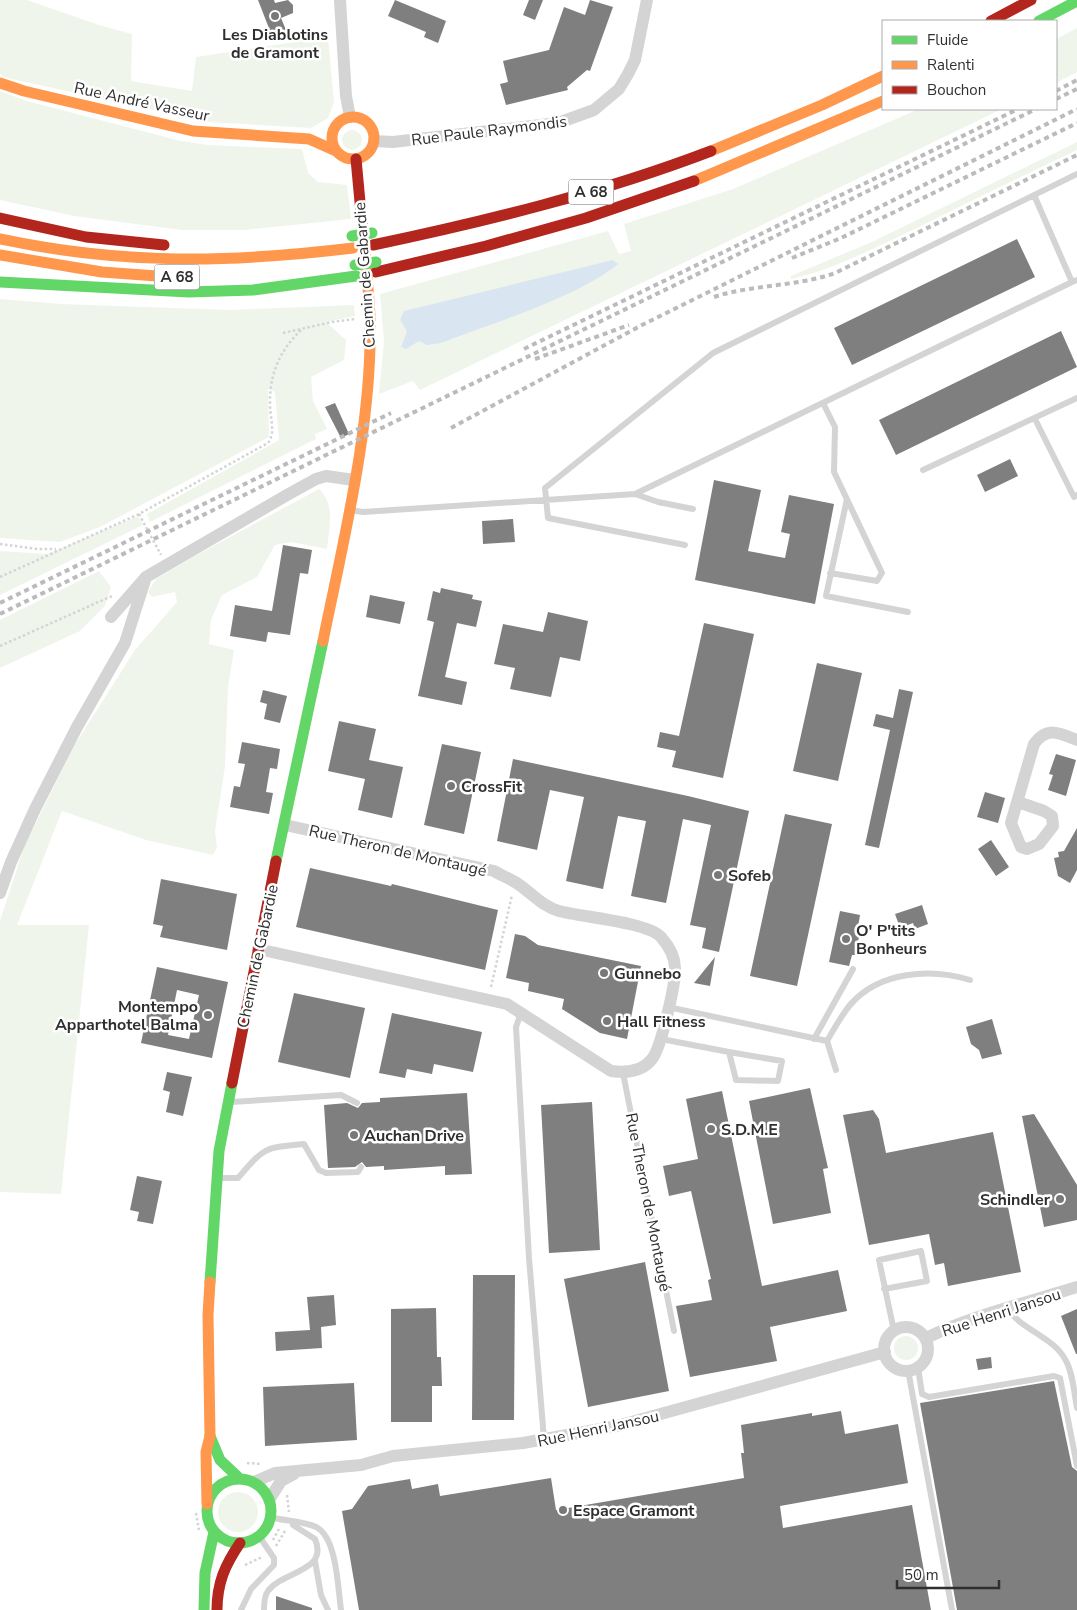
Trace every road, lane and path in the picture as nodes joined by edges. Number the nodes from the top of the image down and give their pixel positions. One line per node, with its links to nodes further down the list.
1 (340, 0): 10 (street)
2 (647, 0): 13 (street, Rue Paule Raymondis)
3 (1031, 0): 5 (main road)
4 (1077, 1): 6 (main road)
5 (993, 20)
6 (1041, 20)
7 (882, 76): 20 (main road, A 68)
8 (0, 83): 12 (main road, Rue André Vasseur)
9 (882, 102): 24 (main road, A 68, bridge)
10 (350, 116): 11 (main road); 13 (main road)
11 (334, 128): 12 (main road, Rue André Vasseur); 14 (main road)
12 (308, 139): 14 (main road, Rue André Vasseur)
13 (374, 141): 15 (main road)
14 (336, 151): 15 (main road)
15 (356, 159): 29 (main road, Chemin de Gabardie)
16 (1077, 174): 17 (lane)
17 (1034, 195): 27 (lane); 40 (lane)
18 (0, 218): 21 (main road)
19 (0, 239): 20 (main road, A 68)
20 (352, 242): 22 (main road)
21 (172, 246)
22 (191, 247)
23 (0, 255): 25 (main road, A 68)
24 (356, 270): 26 (main road, A 68); 28 (main road)
25 (172, 277)
26 (261, 277)
27 (1075, 281): 33 (lane)
28 (0, 282)
29 (370, 317): 30 (path); 36 (main road, Chemin de Gabardie)
30 (302, 329): 31 (path); 43 (path)
31 (283, 333)
32 (1077, 398): 34 (lane)
33 (823, 403): 37 (lane); 39 (lane)
34 (1035, 419): 35 (lane); 38 (lane)
35 (923, 470)
36 (354, 480): 42 (main road, Chemin de Gabardie); 47 (street)
37 (635, 494): 40 (lane); 41 (lane)
38 (1077, 495)
39 (847, 499): 48 (lane); 48 (lane)
40 (546, 501): 42 (lane); 45 (lane)
41 (692, 509)
42 (348, 510): 57 (main road, Chemin de Gabardie)
43 (139, 514): 46 (path); 47 (path)
44 (0, 544): 46 (path)
45 (686, 545)
46 (57, 549): 49 (path)
47 (167, 565): 50 (street)
48 (830, 573): 52 (lane)
49 (0, 577)
50 (146, 577): 53 (street); 59 (street)
51 (116, 593): 54 (path)
52 (908, 612)
53 (111, 617)
54 (0, 646)
55 (1077, 740): 56 (street)
56 (1018, 802)
57 (285, 825): 58 (street, Rue Theron de Montaugé); 60 (main road, Chemin de Gabardie)
58 (515, 882): 63 (path); 64 (street, Rue Theron de Montaugé)
59 (0, 893)
60 (258, 949): 63 (street); 72 (main road, Chemin de Gabardie)
61 (853, 969): 66 (lane)
62 (970, 980): 68 (lane)
63 (488, 999): 65 (street)
64 (668, 1008): 66 (lane); 67 (street, Rue Theron de Montaugé)
65 (522, 1012): 71 (street); 86 (lane)
66 (814, 1038): 68 (lane)
67 (661, 1039): 69 (lane); 71 (street, Rue Theron de Montaugé)
68 (828, 1041): 70 (lane)
69 (728, 1052): 69 (lane)
70 (836, 1070)
71 (623, 1073): 79 (lane, Rue Theron de Montaugé)
72 (228, 1101): 73 (lane); 75 (main road, Chemin de Gabardie)
73 (357, 1103)
74 (361, 1167): 75 (lane)
75 (216, 1178): 85 (main road, Chemin de Gabardie)
76 (1077, 1287): 78 (street, Rue Henri Jansou)
77 (884, 1289): 77 (lane); 80 (lane)
78 (1007, 1308): 81 (street, Rue Henri Jansou); 84 (lane)
79 (674, 1331)
80 (894, 1331): 81 (street); 82 (street)
81 (926, 1338): 83 (street)
82 (885, 1352): 83 (street); 86 (street, Rue Henri Jansou)
83 (913, 1369): 89 (lane); 110 (lane)
84 (1077, 1408)
85 (210, 1436): 91 (main road, Chemin de Gabardie); 95 (main road, Chemin de Gabardie)
86 (544, 1440): 90 (street, Rue Henri Jansou)
87 (242, 1462): 88 (path)
88 (265, 1464)
89 (1077, 1466)
90 (306, 1469): 92 (street, Rue Henri Jansou); 94 (street, Rue Henri Jansou)
91 (240, 1479): 92 (main road); 95 (main road)
92 (254, 1482): 94 (main road)
93 (286, 1491): 97 (path)
94 (269, 1500): 96 (main road)
95 (207, 1504): 98 (main road)
96 (270, 1517): 97 (lane); 99 (main road)
97 (288, 1522): 101 (path); 102 (lane); 109 (lane)
98 (214, 1532): 100 (main road); 104 (main road)
99 (259, 1536): 100 (main road); 101 (lane)
100 (240, 1544): 105 (main road)
101 (270, 1552): 103 (path); 106 (lane)
102 (315, 1561): 107 (lane); 108 (lane)
103 (242, 1568)
104 (204, 1610)
105 (217, 1610)
106 (241, 1610)
107 (264, 1610)
108 (328, 1610)
109 (341, 1610)
110 (952, 1610)

